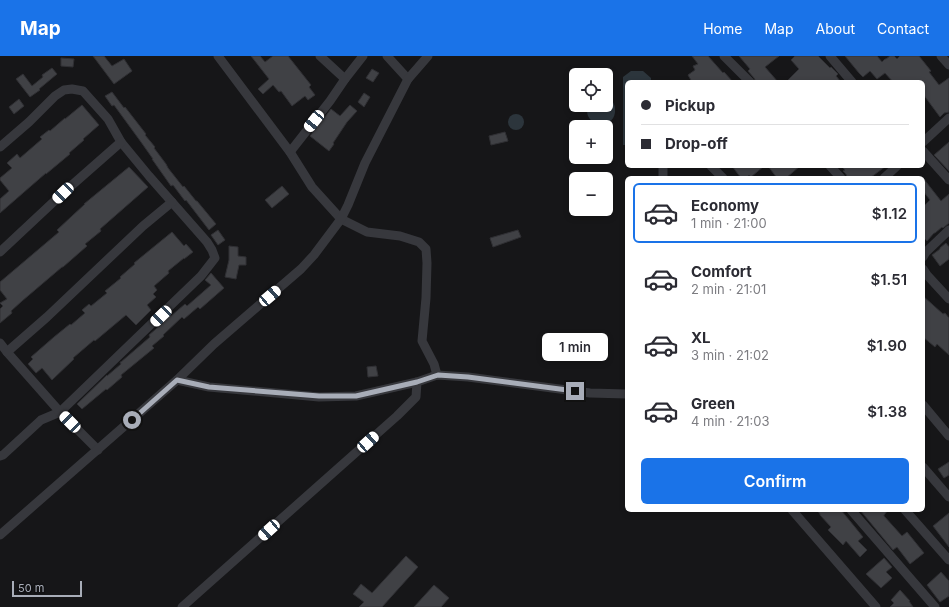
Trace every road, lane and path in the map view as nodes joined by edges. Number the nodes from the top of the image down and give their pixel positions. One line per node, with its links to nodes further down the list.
1 (218, 56): 18 (street)
2 (320, 56): 10 (street)
3 (363, 56): 10 (street)
4 (387, 56): 11 (street)
5 (428, 56): 11 (street)
6 (724, 56): 12 (street)
7 (830, 56): 13 (street)
8 (941, 56): 9 (street)
9 (949, 65)
10 (345, 79): 18 (street)
11 (408, 79): 28 (street)
12 (748, 80)
13 (850, 80)
14 (949, 118): 15 (street)
15 (925, 140)
16 (121, 142): 17 (street); 27 (street); 30 (street)
17 (0, 148)
18 (290, 152): 28 (street)
19 (925, 153): 26 (street)
20 (713, 168): 23 (street)
21 (832, 168): 24 (street)
22 (895, 168): 25 (street)
23 (721, 176)
24 (839, 176)
25 (886, 176)
26 (949, 180)
27 (172, 202): 35 (street); 41 (street)
28 (341, 219): 36 (street); 37 (street)
29 (949, 230): 31 (street)
30 (0, 252)
31 (925, 254)
32 (925, 272): 33 (street)
33 (949, 299)
34 (0, 343): 35 (street)
35 (7, 352): 41 (street)
36 (438, 375): 38 (street); 39 (street)
37 (177, 380): 38 (street); 43 (street)
38 (417, 382): 52 (street)
39 (625, 394)
40 (925, 407): 42 (street)
41 (60, 412): 43 (street); 44 (street)
42 (949, 436)
43 (98, 450): 50 (street)
44 (0, 456)
45 (925, 469): 46 (street)
46 (949, 497)
47 (794, 512): 53 (street)
48 (853, 512): 54 (street)
49 (907, 512): 51 (street)
50 (0, 535)
51 (949, 560)
52 (182, 607)
53 (876, 607)
54 (935, 607)

